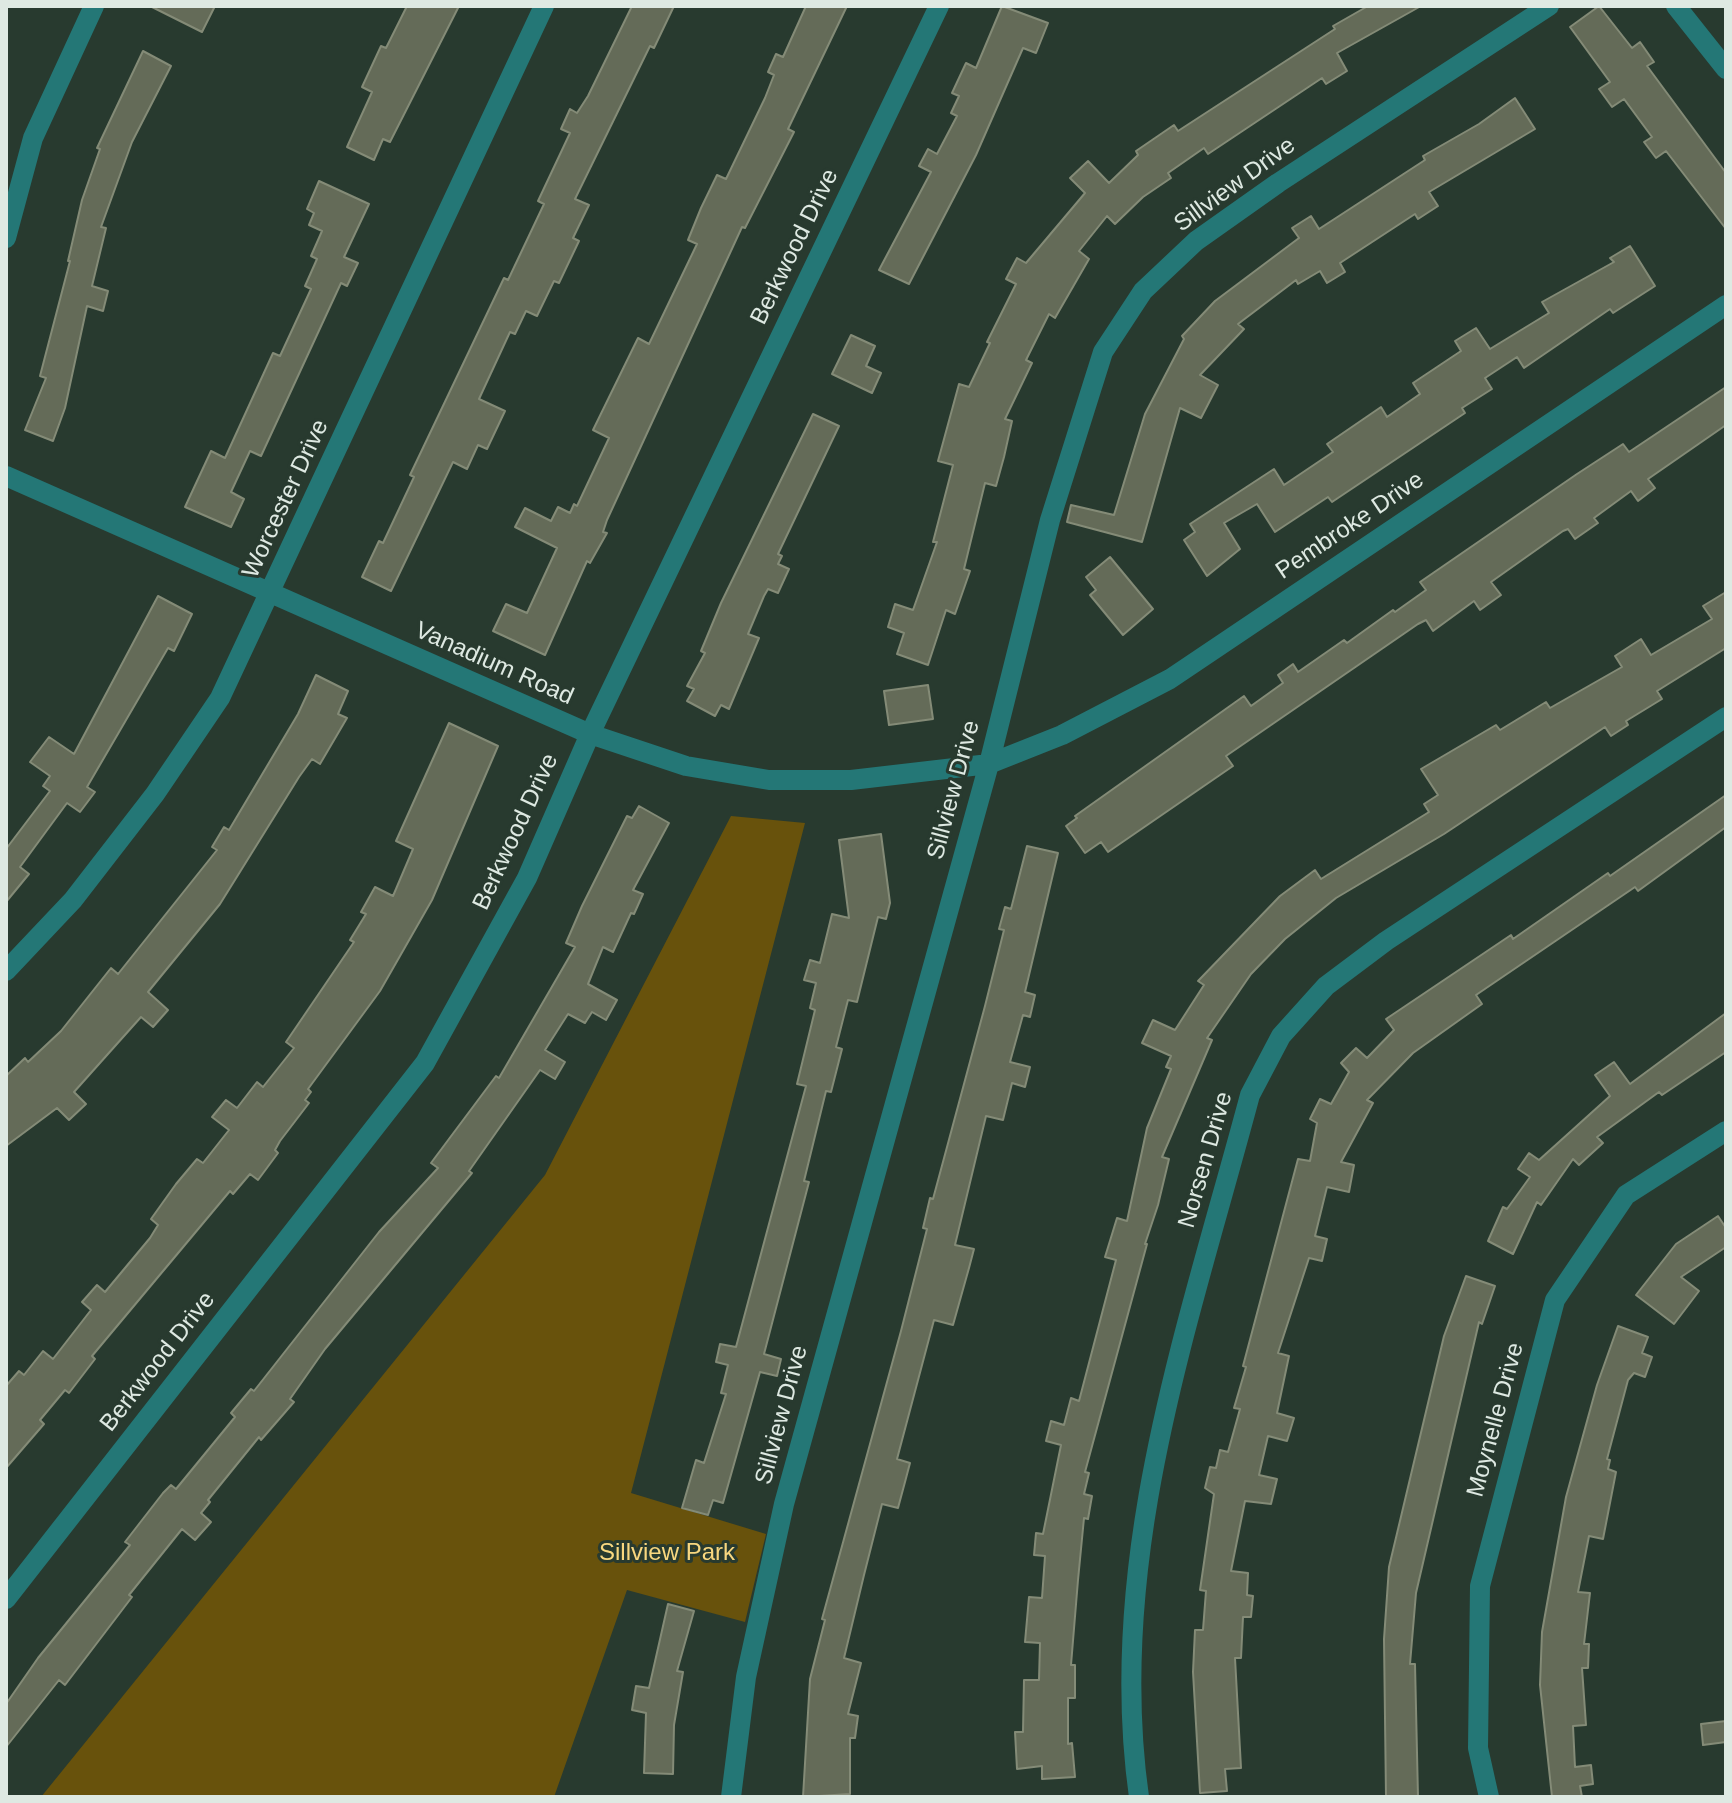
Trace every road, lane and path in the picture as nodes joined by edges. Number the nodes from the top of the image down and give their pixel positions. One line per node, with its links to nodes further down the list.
1 (94, 6): 7 (street)
2 (544, 6): 10 (street, Worcester Drive)
3 (939, 6): 12 (street, Berkwood Drive)
4 (1549, 6): 13 (street, Sillview Drive)
5 (1676, 6): 6 (street)
6 (1726, 69)
7 (6, 238)
8 (1726, 305): 13 (street, Pembroke Drive)
9 (6, 476): 10 (street, Vanadium Road)
10 (271, 594): 12 (street, Vanadium Road); 14 (street, Worcester Drive)
11 (1726, 717): 18 (street, Norsen Drive)
12 (590, 734): 13 (street, Vanadium Road); 16 (street, Berkwood Drive)
13 (989, 764): 17 (street, Sillview Drive)
14 (6, 971)
15 (1726, 1131): 19 (street, Moynelle Drive)
16 (6, 1599)
17 (731, 1797)
18 (1139, 1797)
19 (1489, 1797)

